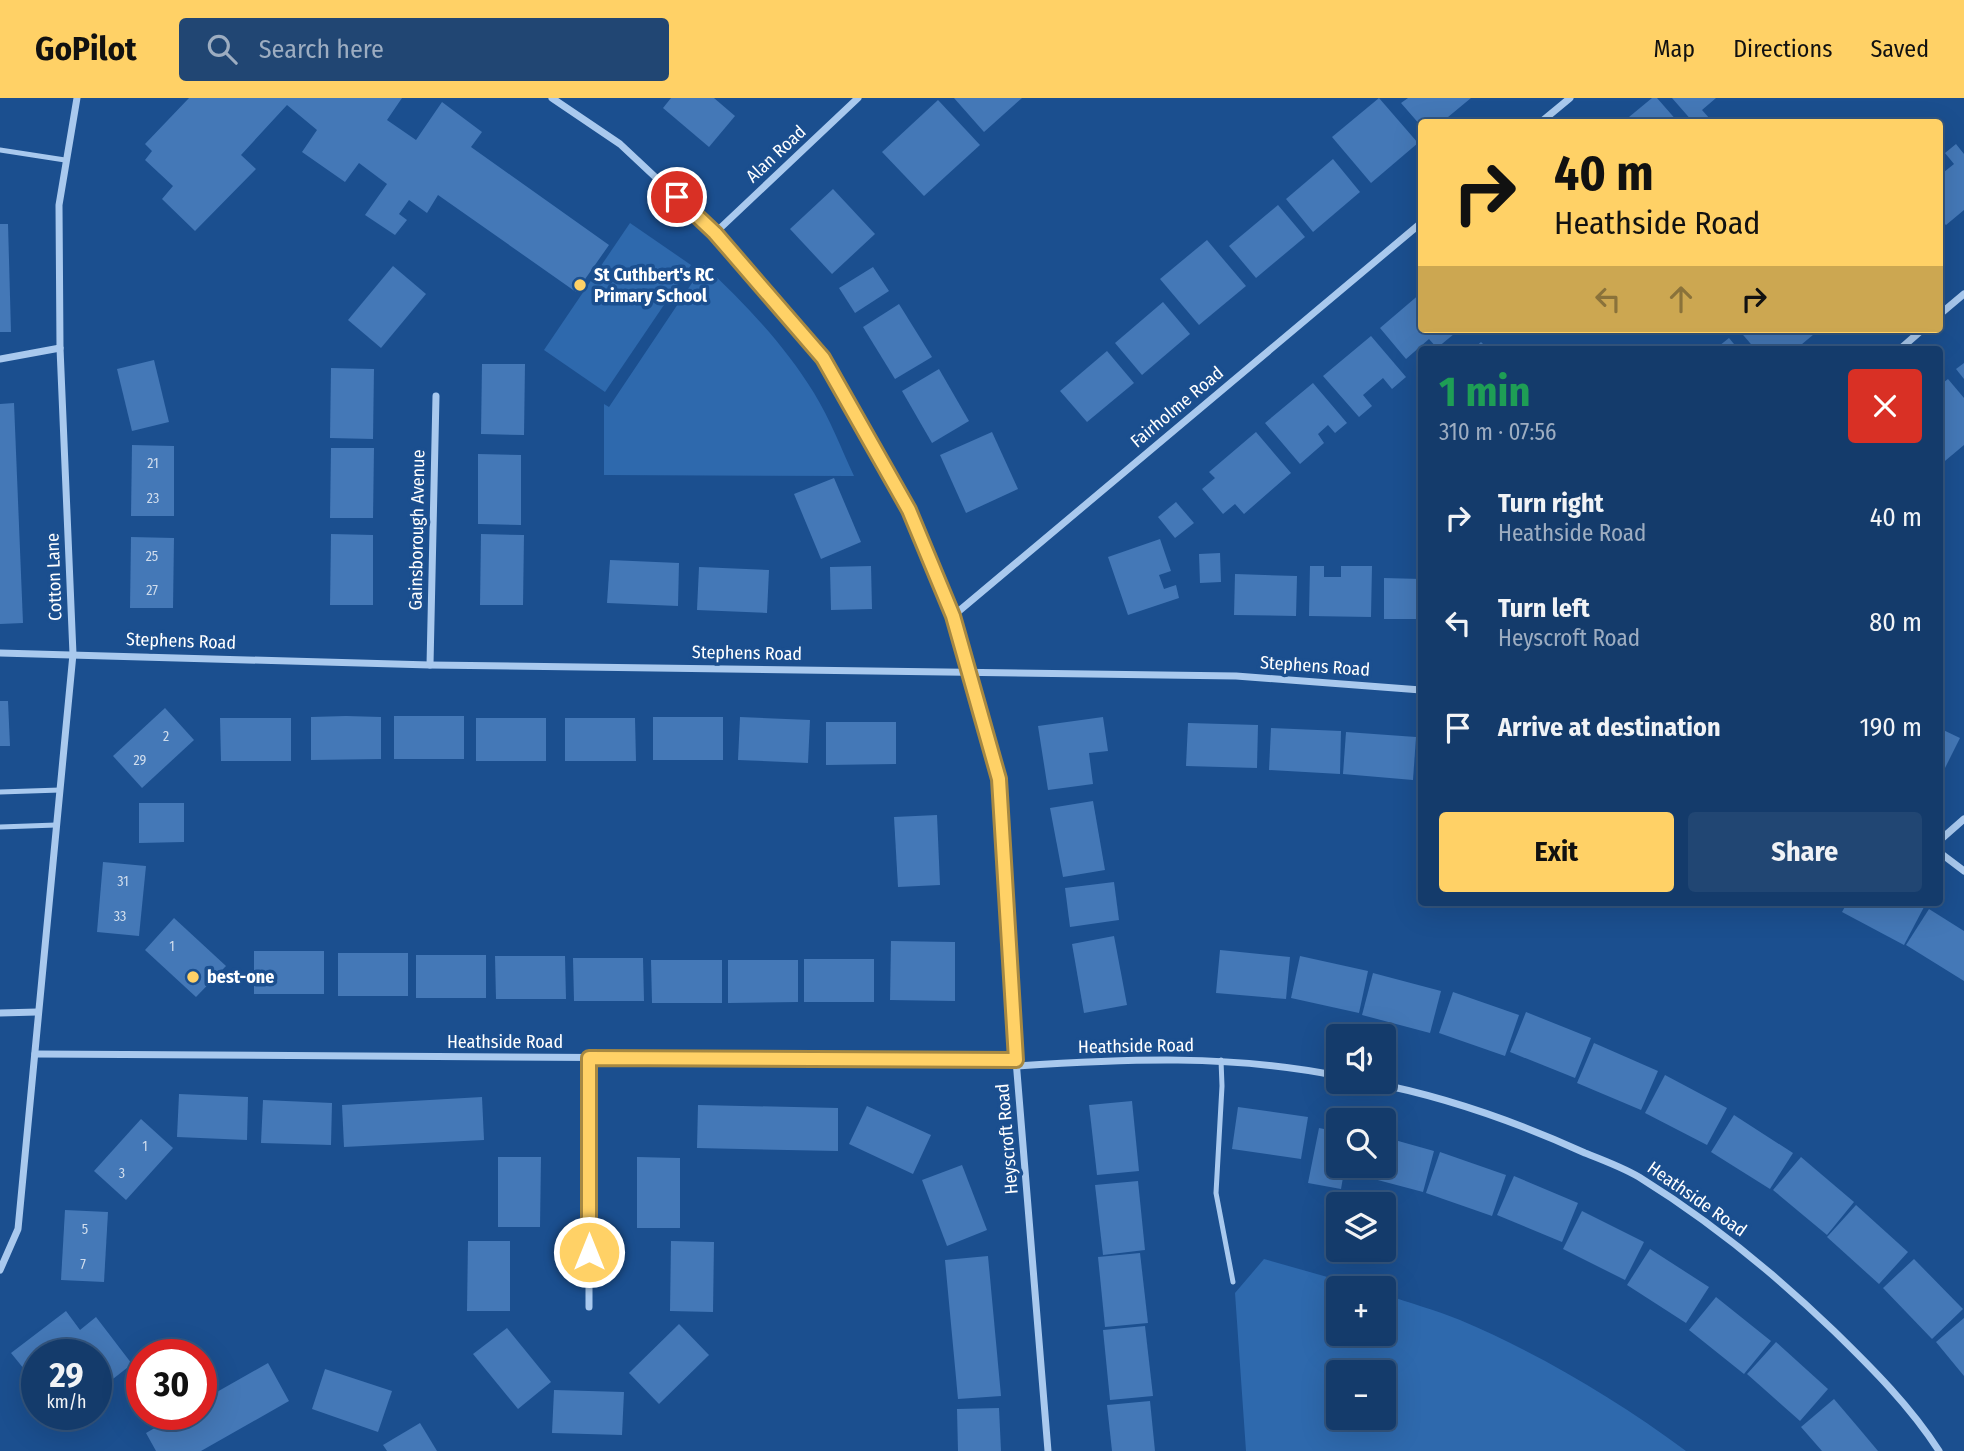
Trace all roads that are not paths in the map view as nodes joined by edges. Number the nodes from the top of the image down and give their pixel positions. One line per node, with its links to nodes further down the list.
1 (77, 98): 7 (street, Cotton Lane)
2 (552, 98): 9 (street, Heyscroft Road)
3 (858, 98): 9 (street, Alan Road)
4 (1570, 98): 5 (street)
5 (1545, 119)
6 (0, 150): 7 (lane)
7 (65, 160): 14 (street, Cotton Lane)
8 (1418, 226): 17 (street, Fairholme Road)
9 (715, 233): 17 (street, Heyscroft Road)
10 (1964, 294): 11 (street)
11 (1943, 312)
12 (1918, 333): 13 (street)
13 (1904, 346)
14 (60, 348): 15 (street); 19 (street, Cotton Lane)
15 (0, 359)
16 (436, 396): 20 (street, Gainsborough Avenue)
17 (953, 616): 21 (street, Heyscroft Road)
18 (0, 653): 19 (street, Stephens Road)
19 (73, 654): 20 (street, Stephens Road); 23 (street, Cotton Lane)
20 (430, 664): 21 (street, Stephens Road)
21 (968, 671): 22 (street, Stephens Road); 36 (street, Heyscroft Road)
22 (1418, 690)
23 (60, 790): 24 (lane); 26 (street, Cotton Lane)
24 (0, 792)
25 (1964, 819): 28 (street)
26 (56, 825): 27 (lane); 31 (street, Cotton Lane)
27 (0, 827)
28 (1943, 837)
29 (1943, 855): 30 (street)
30 (1964, 871)
31 (37, 1012): 32 (street); 33 (street, Cotton Lane)
32 (0, 1013)
33 (35, 1054): 34 (street, Heathside Road); 39 (street, Cotton Lane)
34 (589, 1058): 36 (street, Heathside Road); 41 (street)
35 (1221, 1060): 36 (street, Heathside Road); 37 (street, Heathside Road); 40 (lane)
36 (1017, 1063): 42 (street, Heyscroft Road)
37 (1326, 1073)
38 (1396, 1089): 43 (street, Heathside Road)
39 (0, 1270)
40 (1233, 1282)
41 (589, 1307)
42 (1048, 1451)
43 (1939, 1451)

